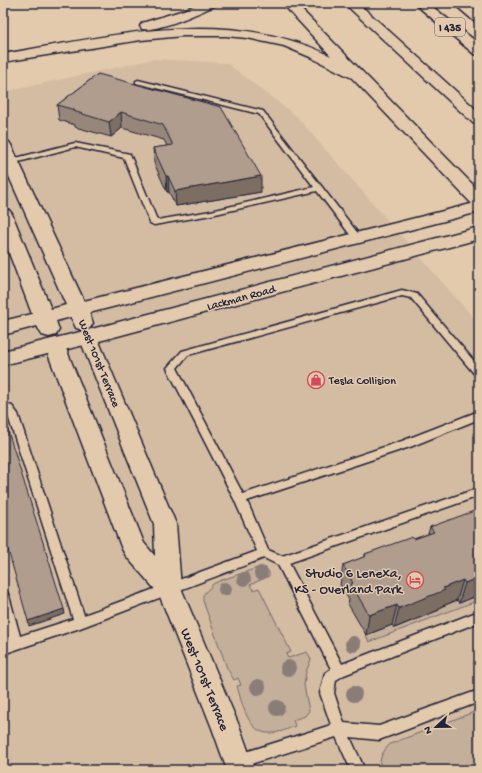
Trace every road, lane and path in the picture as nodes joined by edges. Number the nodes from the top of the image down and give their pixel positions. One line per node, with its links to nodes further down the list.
1 (209, 3): 7 (main road)
2 (288, 3): 10 (main road)
3 (350, 3): 12 (main road)
4 (420, 3): 8 (main road, I 435)
5 (459, 3): 6 (main road, I 435)
6 (479, 18)
7 (3, 50)
8 (479, 51)
9 (3, 58): 10 (main road)
10 (355, 74): 16 (main road)
11 (138, 82): 15 (lane)
12 (479, 120)
13 (3, 145): 14 (main road, West 101st Terrace)
14 (11, 162): 15 (lane); 22 (main road, West 101st Terrace)
15 (318, 188): 20 (lane)
16 (479, 201)
17 (479, 207): 20 (main road)
18 (3, 214): 23 (main road, West 101st Terrace)
19 (479, 233): 21 (main road, Lackman Road)
20 (357, 238): 21 (main road); 22 (main road)
21 (266, 290): 25 (main road, Lackman Road)
22 (78, 308): 23 (main road); 25 (main road, West 101st Terrace)
23 (44, 317): 24 (main road); 26 (main road, West 101st Terrace)
24 (3, 328)
25 (88, 337): 26 (main road, Lackman Road); 35 (street, West 101st Terrace)
26 (55, 346): 27 (main road, Lackman Road); 35 (street, West 101st Terrace)
27 (3, 358)
28 (479, 374): 32 (lane)
29 (3, 408): 38 (lane)
30 (479, 415): 32 (lane)
31 (479, 492): 34 (lane)
32 (240, 499): 33 (lane)
33 (264, 553): 34 (lane); 35 (lane)
34 (282, 561): 41 (lane)
35 (169, 588): 38 (lane); 44 (street, West 101st Terrace)
36 (3, 596): 39 (lane)
37 (479, 616): 41 (lane)
38 (80, 622): 39 (lane)
39 (16, 644): 40 (lane)
40 (3, 648)
41 (339, 671): 43 (lane)
42 (479, 696): 43 (lane)
43 (339, 729): 44 (lane); 45 (lane)
44 (239, 766)
45 (358, 770)

